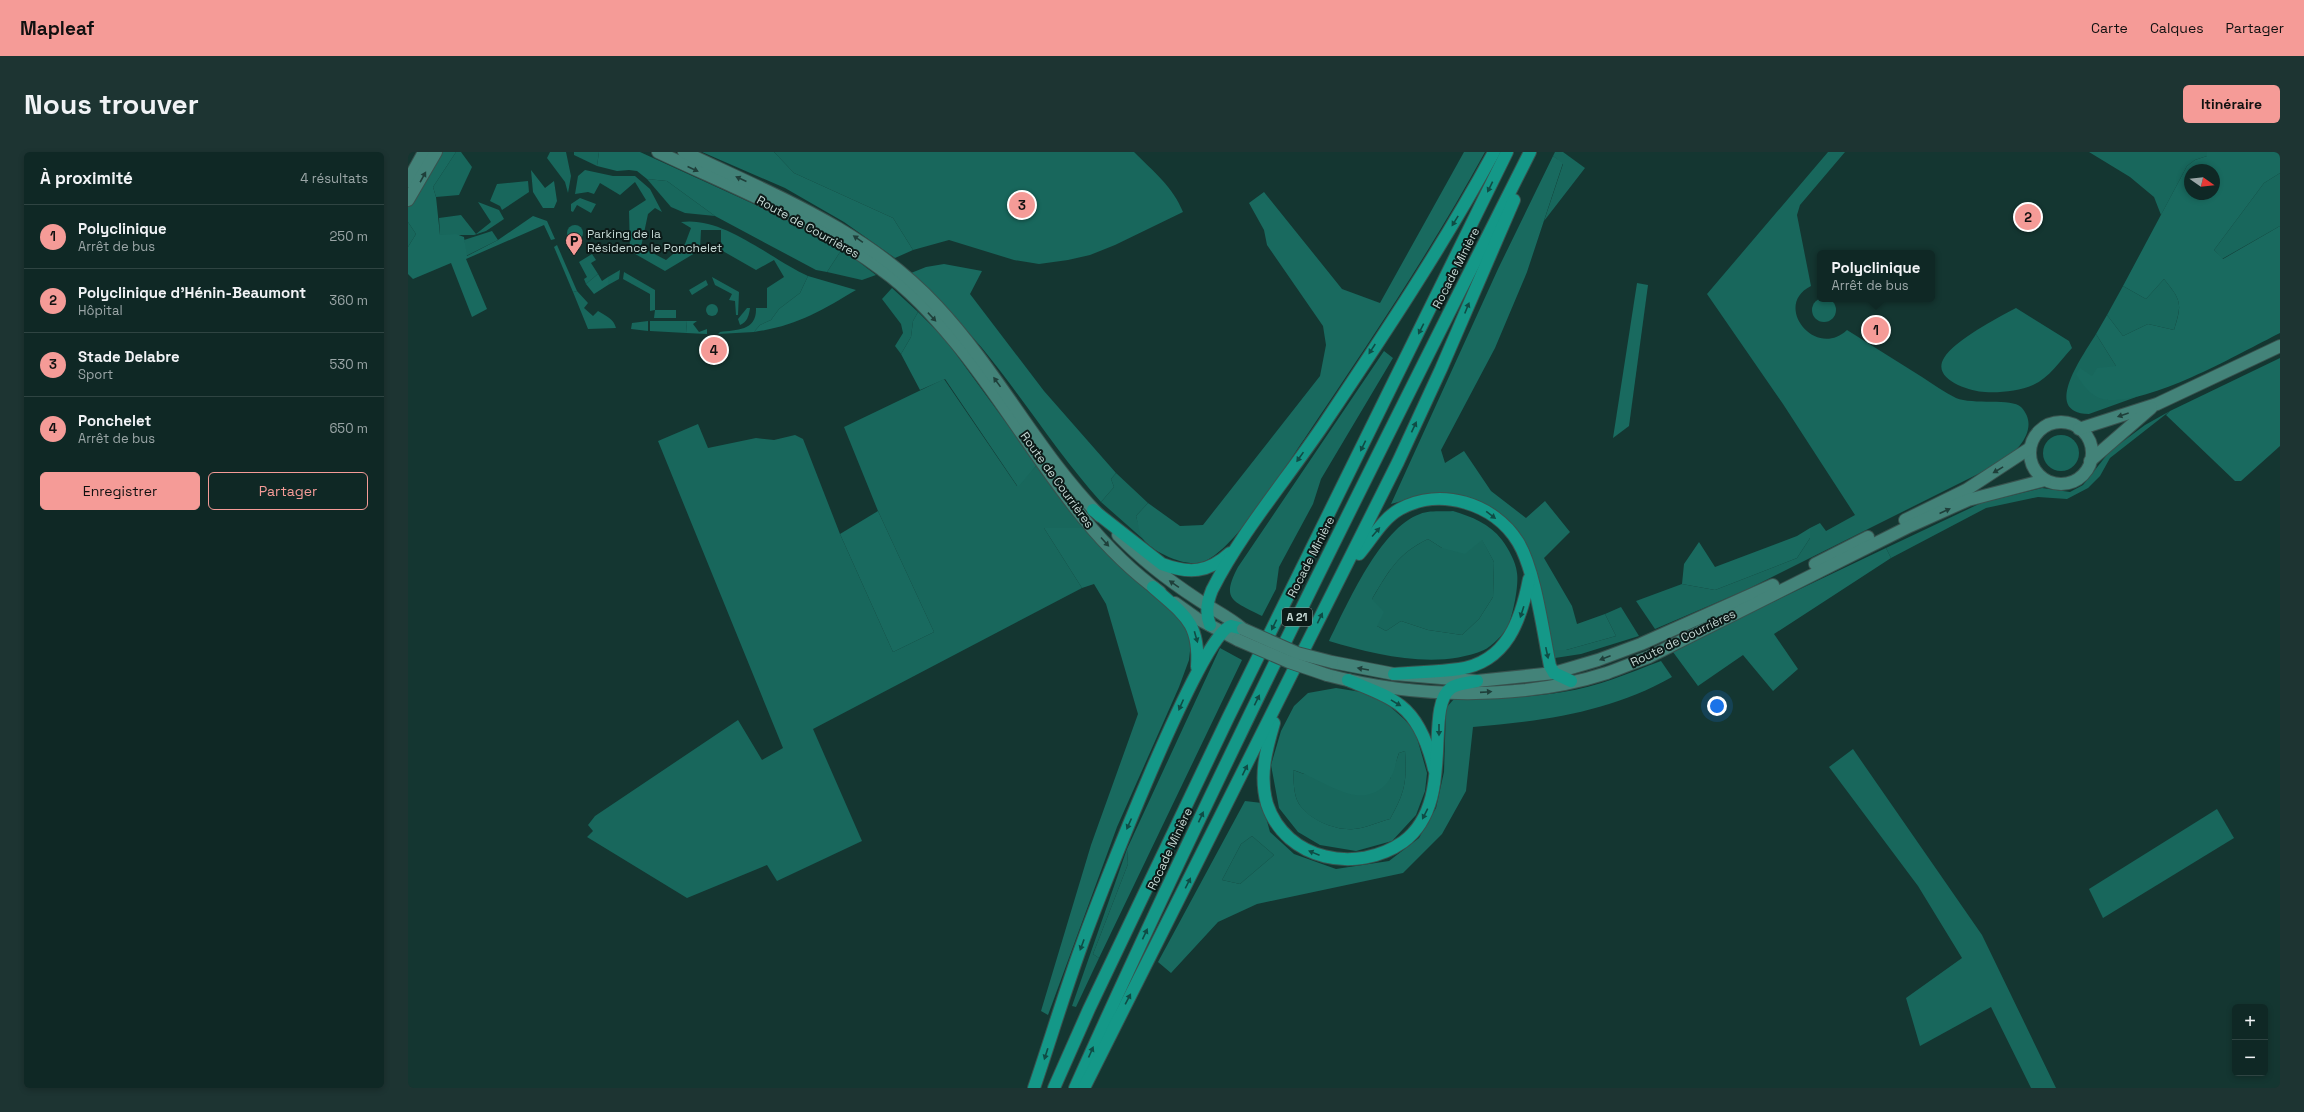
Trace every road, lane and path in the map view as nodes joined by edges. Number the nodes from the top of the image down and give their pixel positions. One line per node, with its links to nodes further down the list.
1 (424, 152): 8 (main road)
2 (436, 152): 9 (main road, one-way to 2)
3 (658, 152): 10 (main road, Route de Courrières, one-way to 10)
4 (684, 152): 10 (main road, Route de Courrières, one-way to 4)
5 (1494, 152): 19 (highway, one-way to 19)
6 (1507, 152): 37 (highway, Rocade Minière / A 21, one-way to 37)
7 (1531, 152): 20 (highway, one-way to 7); 38 (highway, Rocade Minière / A 21, one-way to 7)
8 (408, 181)
9 (408, 200)
10 (886, 266): 11 (main road, Route de Courrières)
11 (909, 286): 18 (main road, Route de Courrières, one-way to 11); 22 (main road, Route de Courrières, one-way to 22)
12 (2280, 346): 13 (main road)
13 (2157, 404): 14 (main road, one-way to 14); 16 (main road)
14 (2079, 428): 15 (main road); 16 (main road)
15 (2030, 448): 17 (main road); 28 (main road, Route de Courrières, one-way to 28)
16 (2090, 461): 17 (main road)
17 (2045, 480): 32 (main road, Route de Courrières, one-way to 17)
18 (1093, 510): 19 (highway); 23 (main road, Route de Courrières, one-way to 18)
19 (1238, 546): 23 (highway)
20 (1343, 573): 21 (highway, one-way to 21); 33 (highway, one-way to 20)
21 (1529, 574): 28 (highway, one-way to 28); 29 (highway, one-way to 29)
22 (1154, 587): 24 (main road, Route de Courrières); 27 (highway, one-way to 27)
23 (1207, 605): 24 (highway); 26 (main road, Route de Courrières)
24 (1210, 625): 25 (main road, Route de Courrières)
25 (1221, 631): 26 (main road, Route de Courrières); 27 (highway)
26 (1240, 634): 29 (main road, Route de Courrières, one-way to 26, bridge); 30 (main road, Route de Courrières, bridge)
27 (1197, 669): 36 (highway, one-way to 36)
28 (1554, 673): 31 (main road, Route de Courrières); 32 (highway)
29 (1394, 674): 31 (main road, Route de Courrières)
30 (1348, 680): 34 (main road, Route de Courrières); 35 (highway, one-way to 35)
31 (1477, 681): 34 (highway)
32 (1571, 681): 34 (main road, Route de Courrières, one-way to 32)
33 (1284, 691): 35 (highway, one-way to 33); 39 (highway, one-way to 33)
34 (1447, 693): 35 (highway, one-way to 35)
35 (1436, 777)
36 (1034, 1088)
37 (1054, 1088)
38 (1075, 1088)
39 (1084, 1088)

